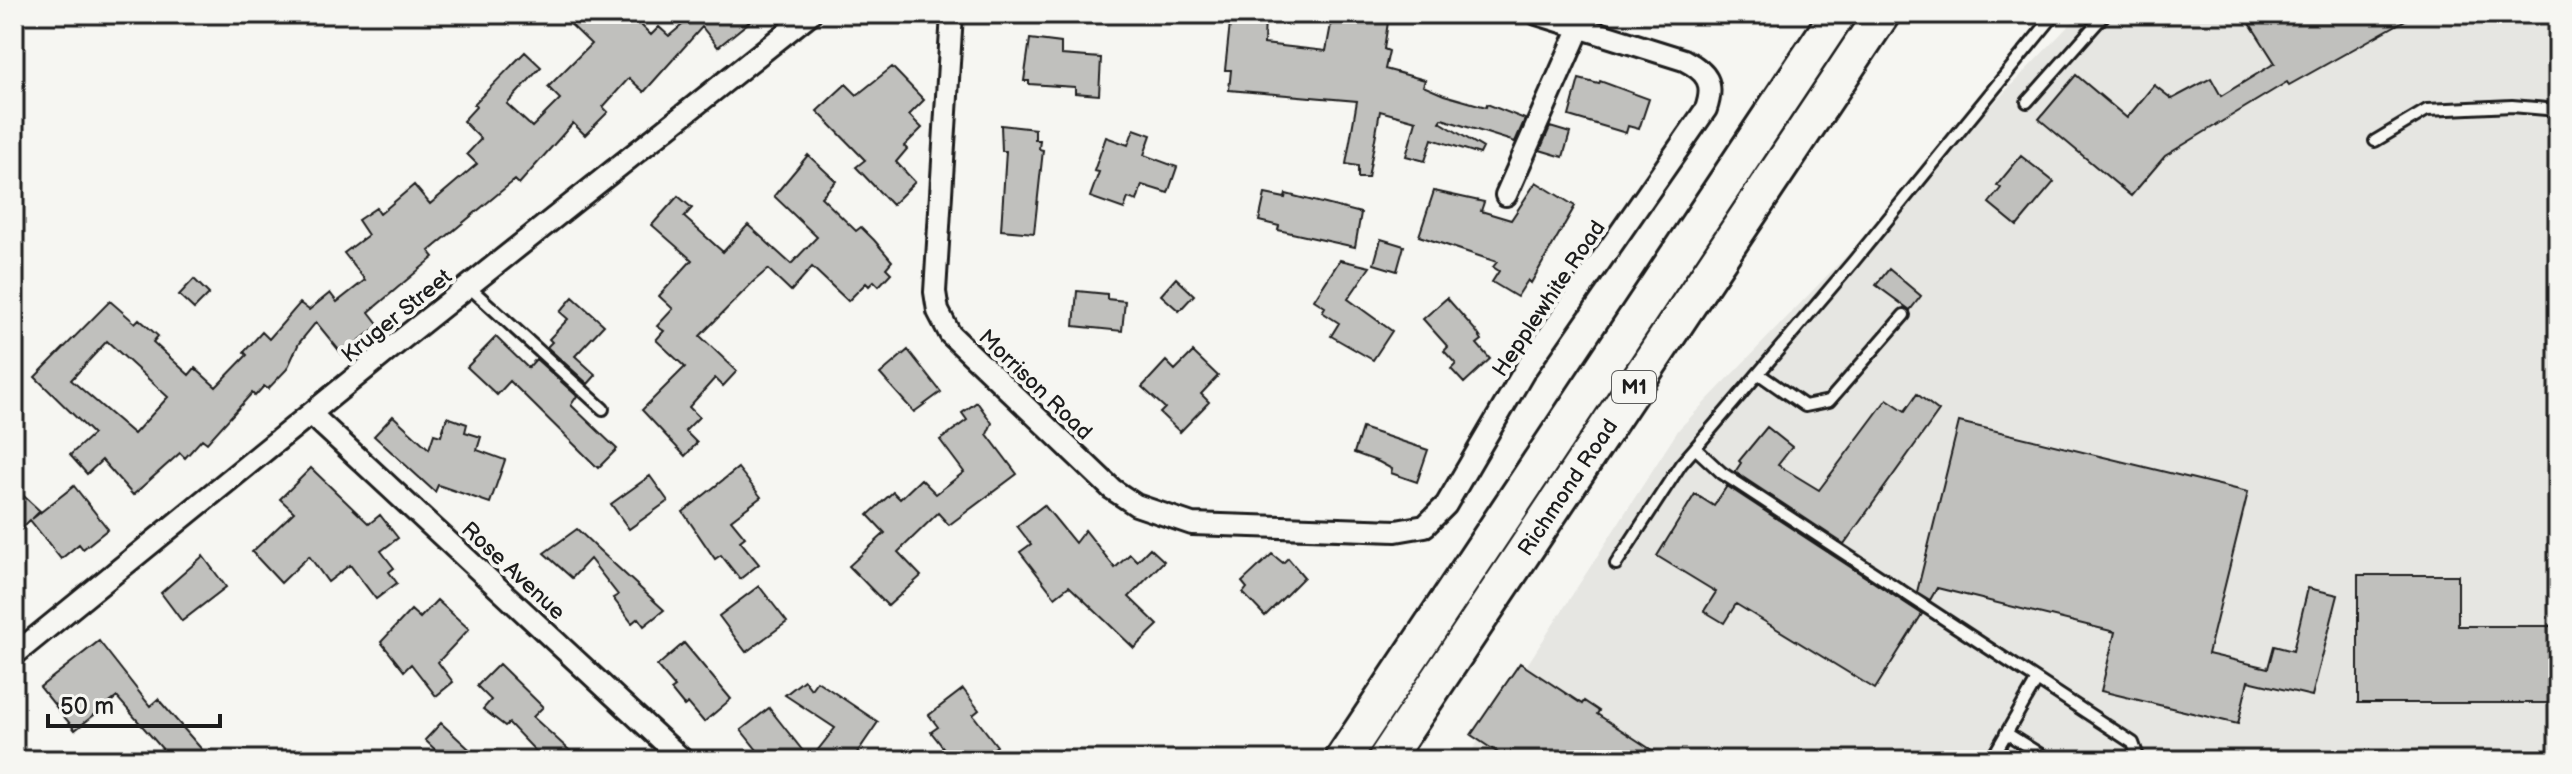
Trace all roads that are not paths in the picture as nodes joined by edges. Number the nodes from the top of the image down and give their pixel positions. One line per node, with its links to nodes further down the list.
1 (810, 14): 13 (street, Kruger Street)
2 (952, 14): 19 (street, Morrison Road)
3 (1537, 14): 8 (street)
4 (1838, 14): 25 (highway, Richmond Road / M1)
5 (1882, 14): 26 (highway, Richmond Road / M1)
6 (2055, 14): 15 (lane)
7 (2105, 14): 9 (lane)
8 (1580, 27): 12 (street); 19 (street, Hepplewhite Road)
9 (2027, 102)
10 (2558, 110): 11 (lane)
11 (2375, 141)
12 (1506, 195)
13 (469, 287): 16 (lane); 17 (street, Kruger Street)
14 (1904, 315): 15 (lane)
15 (1759, 374): 18 (lane)
16 (603, 409)
17 (312, 415): 21 (street, Kruger Street); 24 (street, Rose Avenue)
18 (1695, 448): 20 (lane); 22 (lane)
19 (1396, 531)
20 (1616, 564)
21 (14, 655)
22 (2037, 680): 23 (lane); 29 (lane)
23 (2006, 733): 27 (lane); 28 (lane)
24 (683, 760)
25 (1342, 760)
26 (1385, 760)
27 (1991, 760)
28 (2049, 760)
29 (2139, 760)

